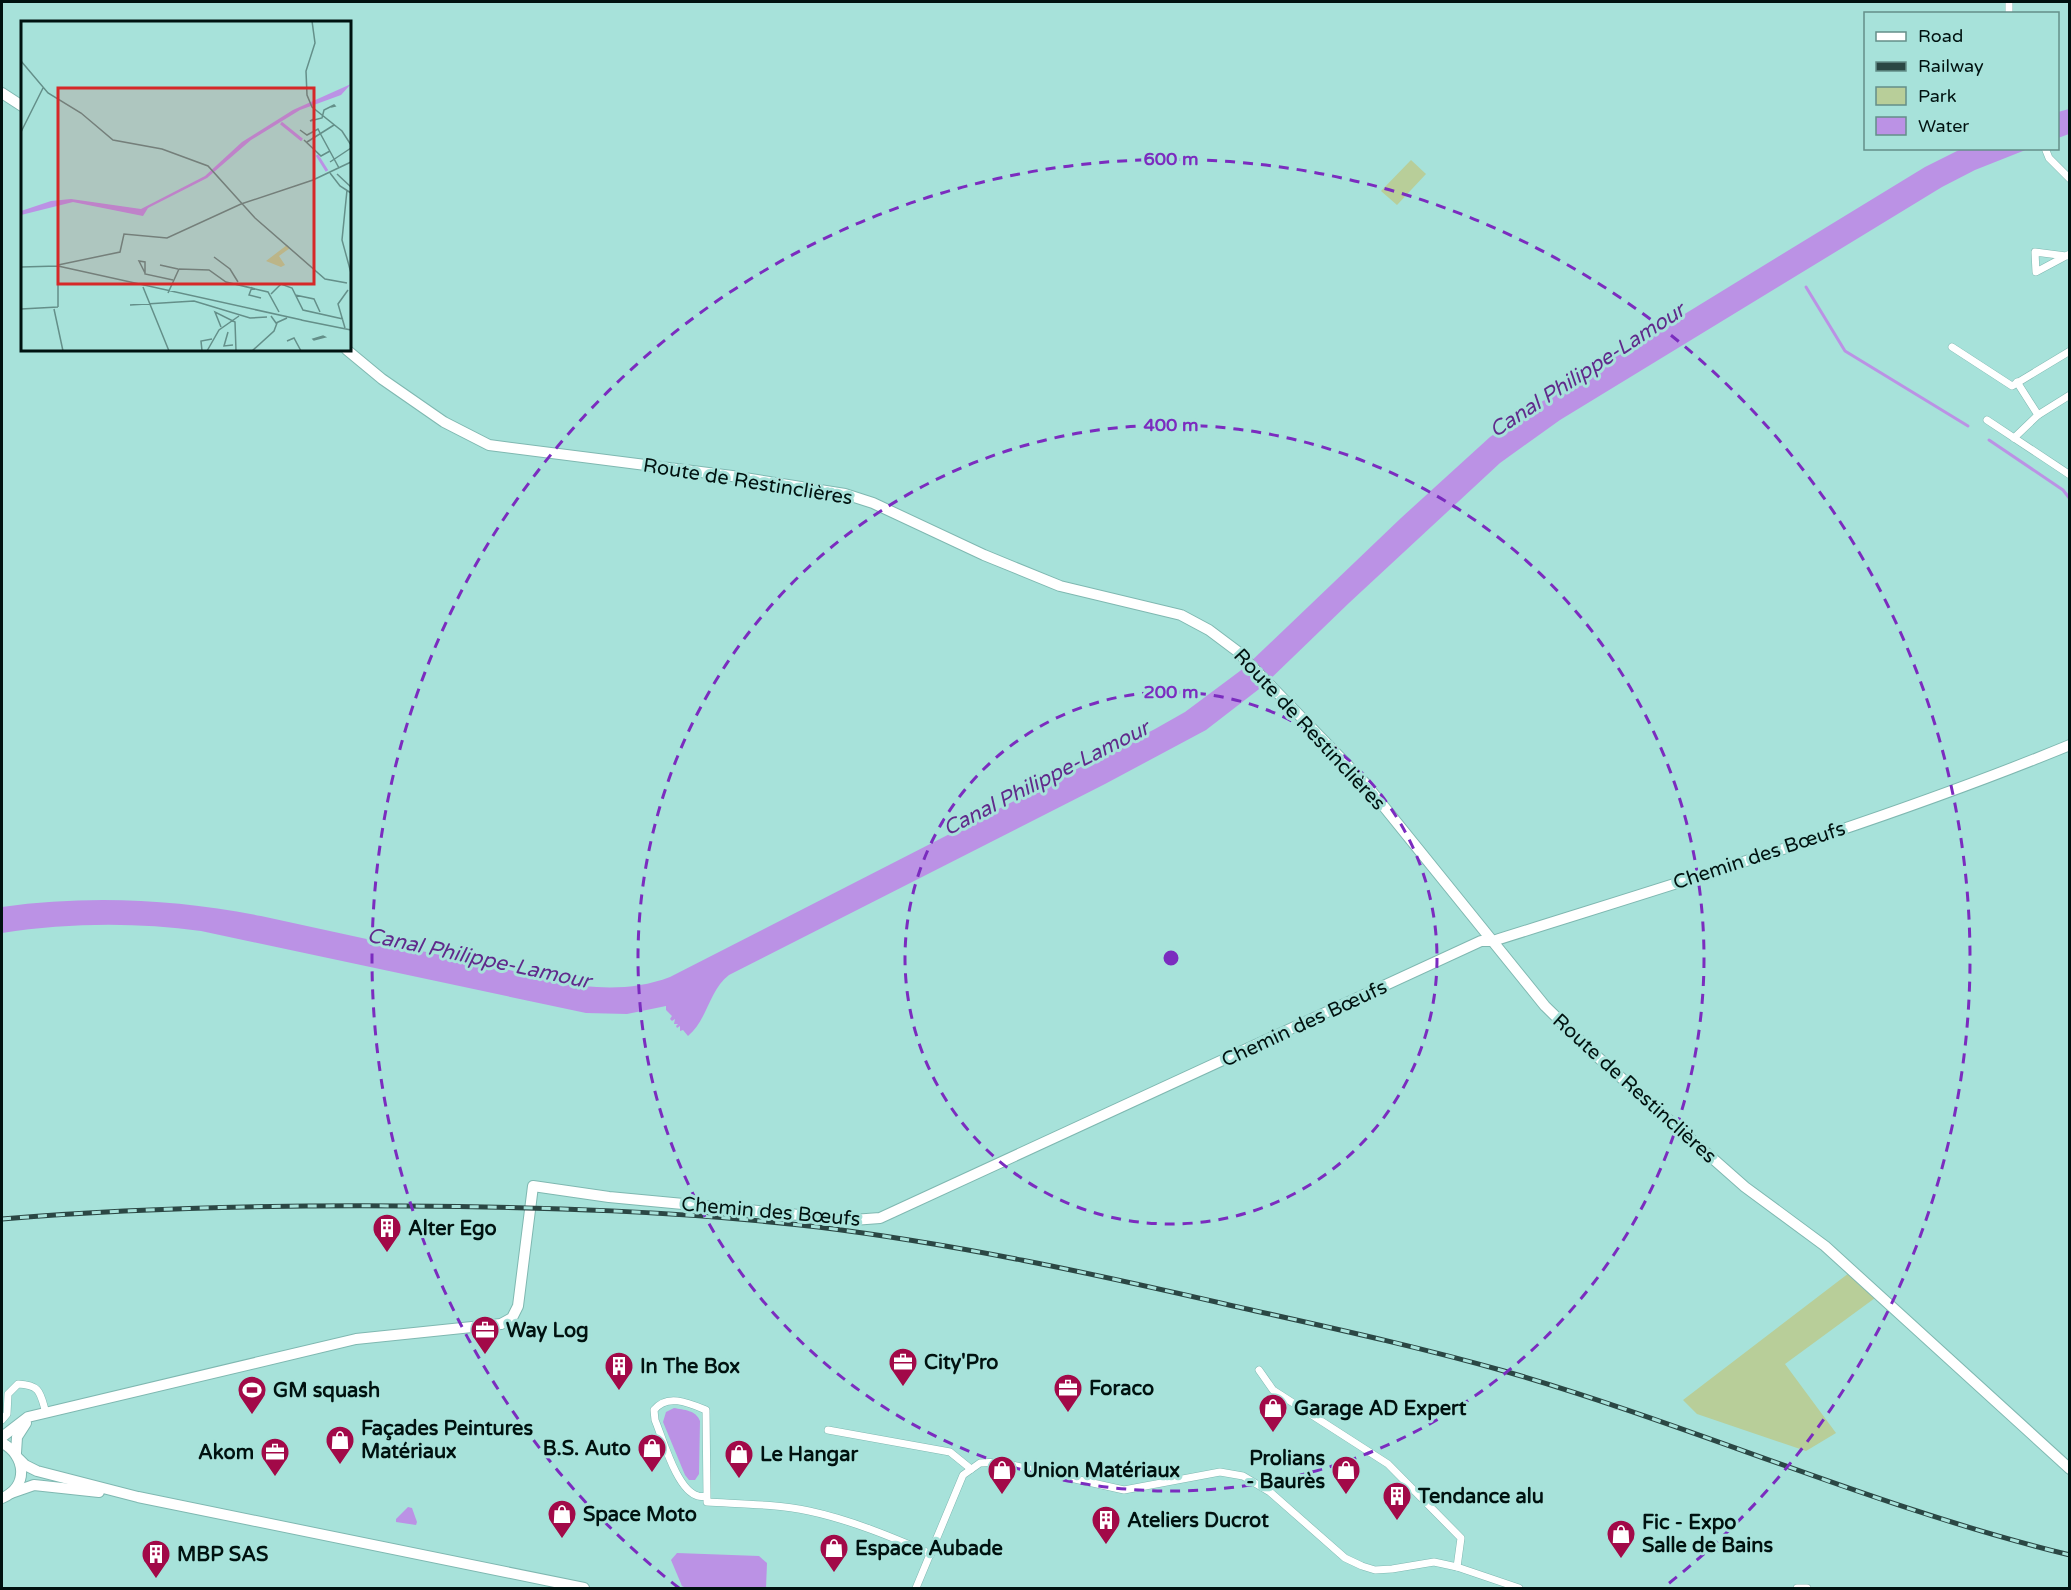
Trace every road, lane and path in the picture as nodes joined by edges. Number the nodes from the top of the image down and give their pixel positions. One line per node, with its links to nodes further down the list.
1 (2, 93): 2 (street)
2 (21, 105)
3 (2046, 150): 4 (street)
4 (2070, 179)
5 (2068, 255): 5 (street)
6 (1952, 347): 9 (street)
7 (348, 351): 16 (street, Route de Restinclières)
8 (2070, 351): 9 (street)
9 (2017, 382): 11 (street)
10 (2070, 395): 11 (street)
11 (2038, 415): 13 (street)
12 (1987, 420): 13 (street)
13 (2014, 438): 14 (street)
14 (2070, 475)
15 (2070, 745): 16 (street, Chemin des Bœufs)
16 (1493, 940): 18 (street, Chemin des Bœufs); 25 (street, Route de Restinclières)
17 (1259, 1370): 30 (street)
18 (44, 1413): 19 (street); 21 (street); 23 (street)
19 (2, 1420)
20 (828, 1430): 24 (street)
21 (2, 1437)
22 (2, 1443): 23 (street)
23 (17, 1456): 27 (street); 28 (street)
24 (972, 1469): 29 (street); 30 (street)
25 (2070, 1469)
26 (708, 1496): 26 (street); 29 (street)
27 (5, 1497): 28 (street)
28 (138, 1497): 31 (street)
29 (931, 1554): 32 (street)
30 (1457, 1567): 33 (street)
31 (584, 1588)
32 (916, 1588)
33 (1519, 1588)
34 (1797, 1588): 35 (street)
35 (1807, 1588)

